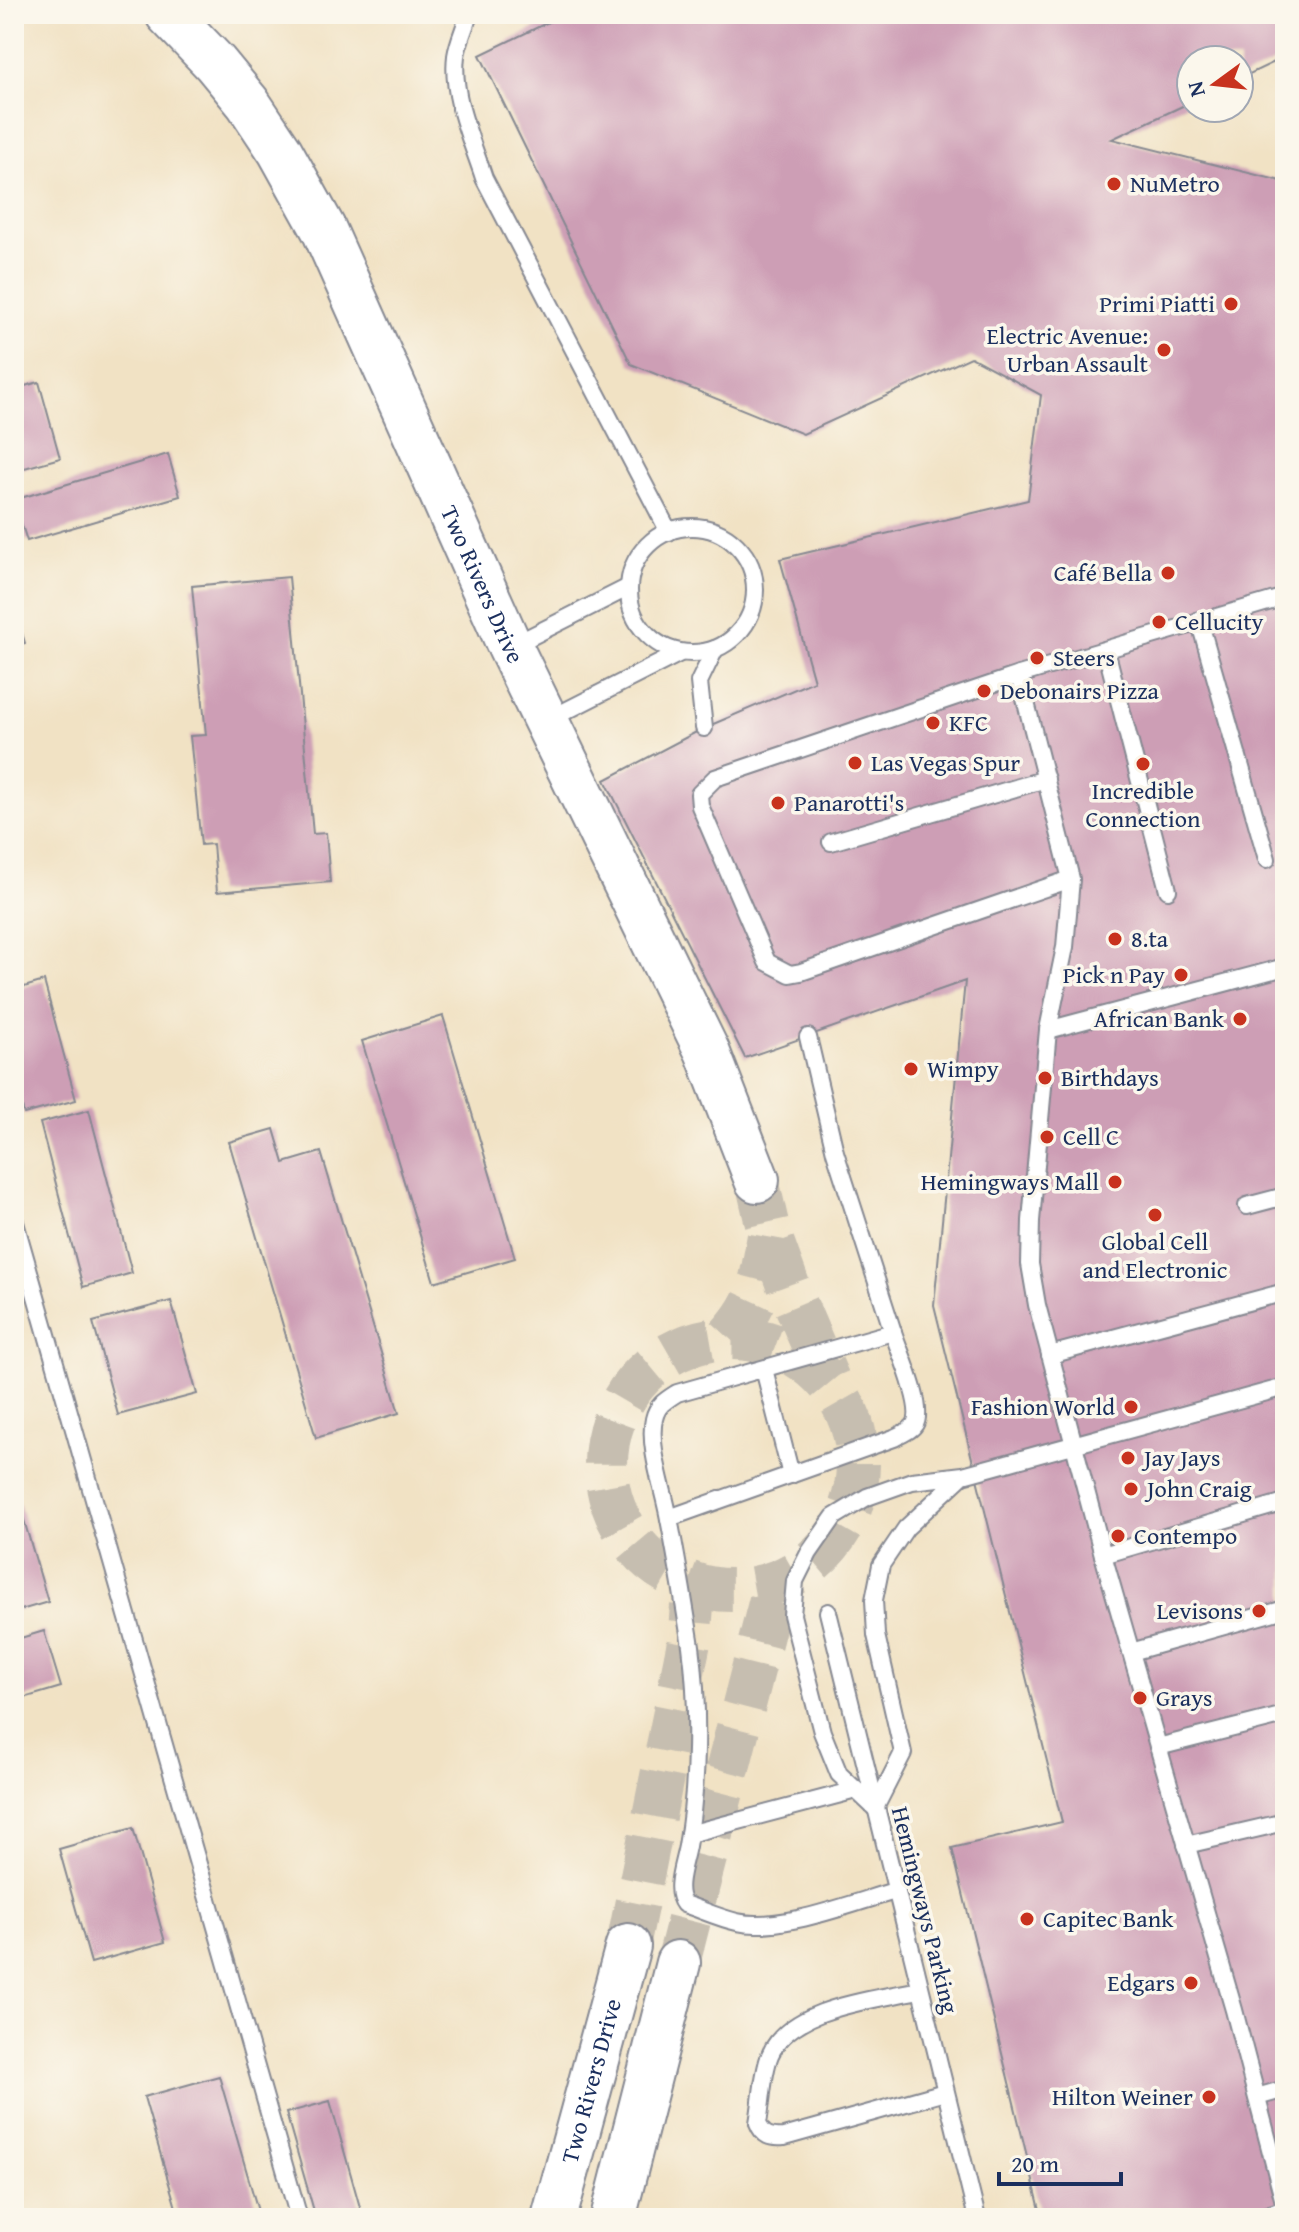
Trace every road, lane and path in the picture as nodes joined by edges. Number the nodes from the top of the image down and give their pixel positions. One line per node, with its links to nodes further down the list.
1 (469, 14): 3 (lane)
2 (184, 25): 7 (main road, Two Rivers Drive)
3 (669, 532): 4 (lane); 8 (lane)
4 (629, 587): 7 (lane); 10 (lane)
5 (1285, 597): 6 (lane)
6 (1199, 620): 9 (lane); 16 (lane)
7 (510, 647): 12 (main road, Two Rivers Drive)
8 (715, 649): 10 (lane); 13 (lane)
9 (1106, 650): 11 (lane); 18 (lane)
10 (680, 653): 12 (lane)
11 (1019, 675): 14 (lane); 17 (lane)
12 (548, 720): 22 (main road, Two Rivers Drive)
13 (704, 728)
14 (1046, 779): 15 (lane); 17 (lane)
15 (831, 842)
16 (1267, 859)
17 (1071, 879): 20 (lane)
18 (1168, 890)
19 (1285, 967): 20 (lane)
20 (1048, 1030): 28 (lane)
21 (808, 1037): 27 (lane)
22 (757, 1180)
23 (1285, 1196): 24 (lane)
24 (1247, 1206)
25 (14, 1219): 55 (lane)
26 (1285, 1292): 28 (lane)
27 (893, 1332): 29 (lane); 32 (lane)
28 (1050, 1355): 31 (lane)
29 (764, 1369): 32 (lane); 35 (lane)
30 (1285, 1387): 31 (lane)
31 (1076, 1446): 33 (lane); 36 (lane)
32 (791, 1475): 35 (lane)
33 (963, 1475): 42 (lane); 43 (lane)
34 (1285, 1502): 36 (lane)
35 (669, 1518): 45 (lane)
36 (1103, 1555): 39 (lane)
37 (1285, 1609): 39 (lane)
38 (828, 1612): 43 (lane, Hemingways Parking)
39 (1131, 1652): 41 (lane)
40 (1285, 1715): 41 (lane)
41 (1158, 1747): 46 (lane)
42 (856, 1790): 43 (lane); 45 (lane)
43 (875, 1808): 47 (lane, Hemingways Parking)
44 (1285, 1822): 46 (lane)
45 (689, 1834): 47 (lane)
46 (1186, 1845): 53 (lane)
47 (895, 1891): 50 (lane, Hemingways Parking)
48 (628, 1946): 56 (main road, Two Rivers Drive)
49 (678, 1963): 57 (main road)
50 (919, 1990): 52 (lane, Hemingways Parking); 52 (lane)
51 (1285, 2089): 53 (lane)
52 (945, 2092): 58 (lane, Hemingways Parking)
53 (1257, 2097): 54 (lane)
54 (1285, 2208): 59 (lane)
55 (299, 2218)
56 (554, 2218)
57 (613, 2218)
58 (977, 2218)
59 (1259, 2218)

